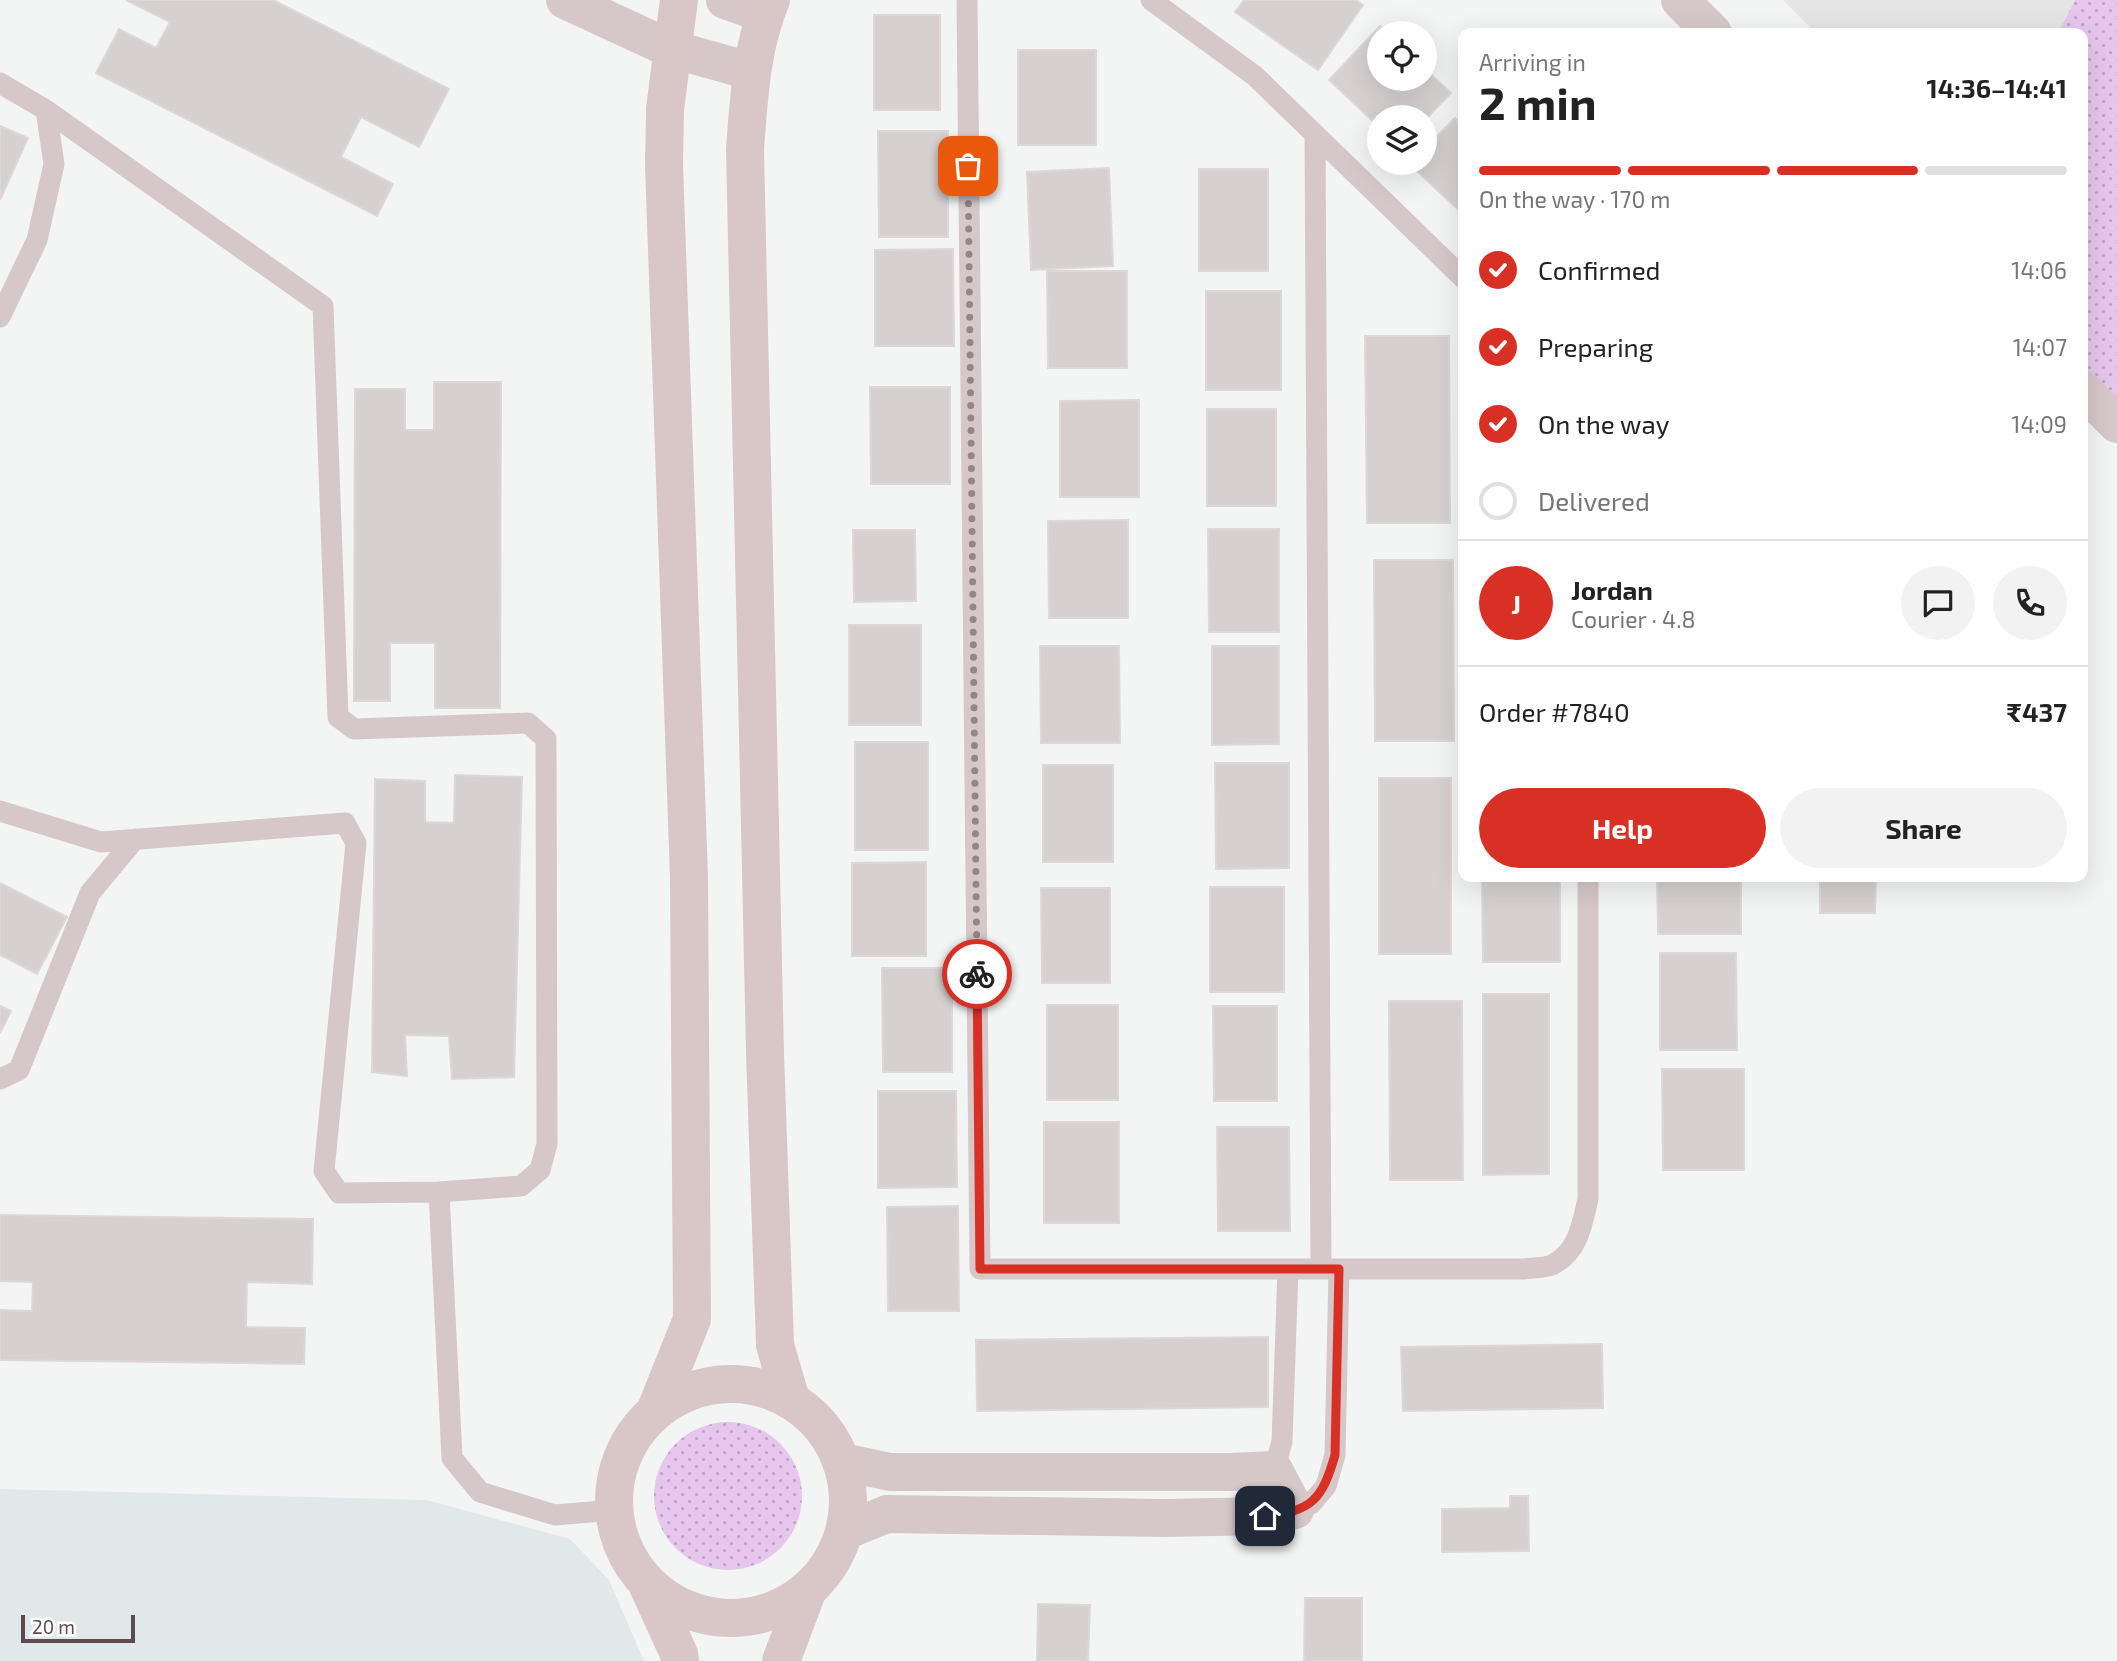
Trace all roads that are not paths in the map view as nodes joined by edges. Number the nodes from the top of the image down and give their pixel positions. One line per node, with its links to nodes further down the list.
1 (565, 0): 9 (street)
2 (679, 0): 9 (street)
3 (725, 0): 7 (street)
4 (967, 0): 23 (lane)
5 (1151, 0): 13 (lane)
6 (1680, 0): 8 (street)
7 (768, 7): 10 (street)
8 (1708, 28)
9 (671, 49): 10 (street); 26 (street)
10 (751, 71): 25 (street)
11 (0, 83): 12 (lane)
12 (47, 110): 15 (lane); 22 (lane)
13 (1315, 134): 14 (lane); 24 (lane)
14 (1458, 273)
15 (0, 317)
16 (2088, 396): 17 (street)
17 (2117, 424)
18 (0, 811): 19 (lane)
19 (135, 839): 21 (lane); 22 (lane)
20 (1588, 882): 24 (lane)
21 (0, 1079)
22 (439, 1192): 29 (lane)
23 (1288, 1269): 24 (lane); 28 (lane)
24 (1330, 1269): 30 (lane)
25 (791, 1400): 26 (street); 27 (street)
26 (656, 1409): 29 (street)
27 (843, 1462): 28 (street); 31 (street)
28 (1274, 1470): 30 (street)
29 (614, 1510): 32 (street)
30 (1295, 1510): 31 (street)
31 (845, 1531): 33 (street)
32 (648, 1586): 33 (street); 34 (street)
33 (807, 1591): 35 (street)
34 (680, 1661)
35 (781, 1661)

